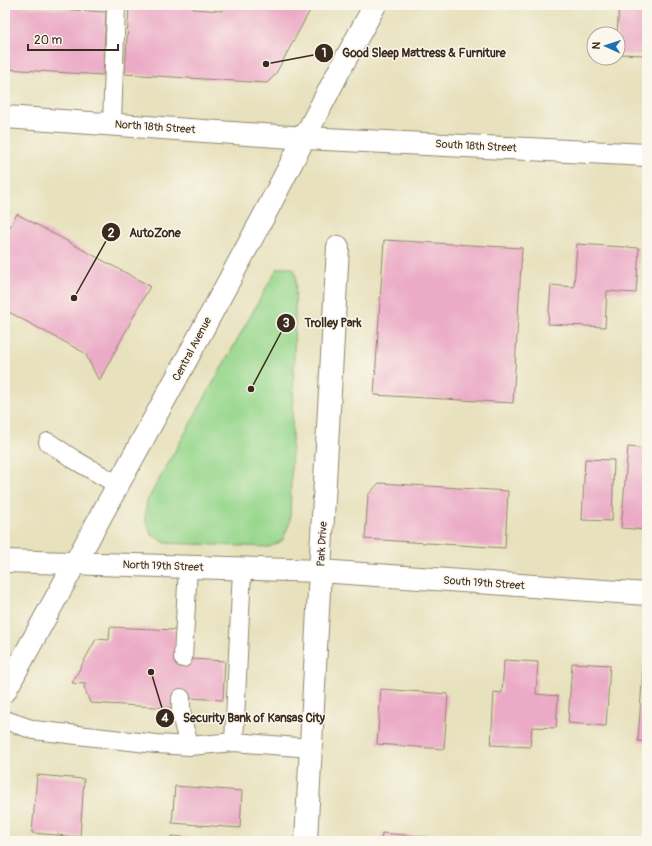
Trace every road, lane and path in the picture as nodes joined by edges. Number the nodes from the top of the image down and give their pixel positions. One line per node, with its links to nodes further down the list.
1 (116, 5): 4 (lane)
2 (376, 5): 5 (main road, Central Avenue)
3 (5, 117): 4 (main road, North 18th Street)
4 (112, 124): 5 (main road, North 18th Street)
5 (305, 138): 6 (main road, South 18th Street); 9 (main road, Central Avenue)
6 (647, 155)
7 (338, 247): 14 (main road, Park Drive)
8 (48, 442): 9 (lane)
9 (118, 485): 11 (main road, Central Avenue)
10 (5, 561): 11 (main road, North 19th Street)
11 (75, 563): 12 (main road, North 19th Street); 17 (main road, Central Avenue)
12 (188, 567): 13 (main road, North 19th Street); 16 (lane)
13 (242, 569): 14 (main road, North 19th Street); 20 (lane)
14 (320, 571): 15 (main road, South 19th Street); 22 (main road, Park Drive)
15 (647, 594)
16 (183, 658)
17 (5, 691)
18 (181, 698): 21 (lane)
19 (5, 720): 21 (lane)
20 (234, 742): 21 (lane); 22 (lane)
21 (190, 746)
22 (311, 748): 23 (main road, Park Drive)
23 (306, 841)

